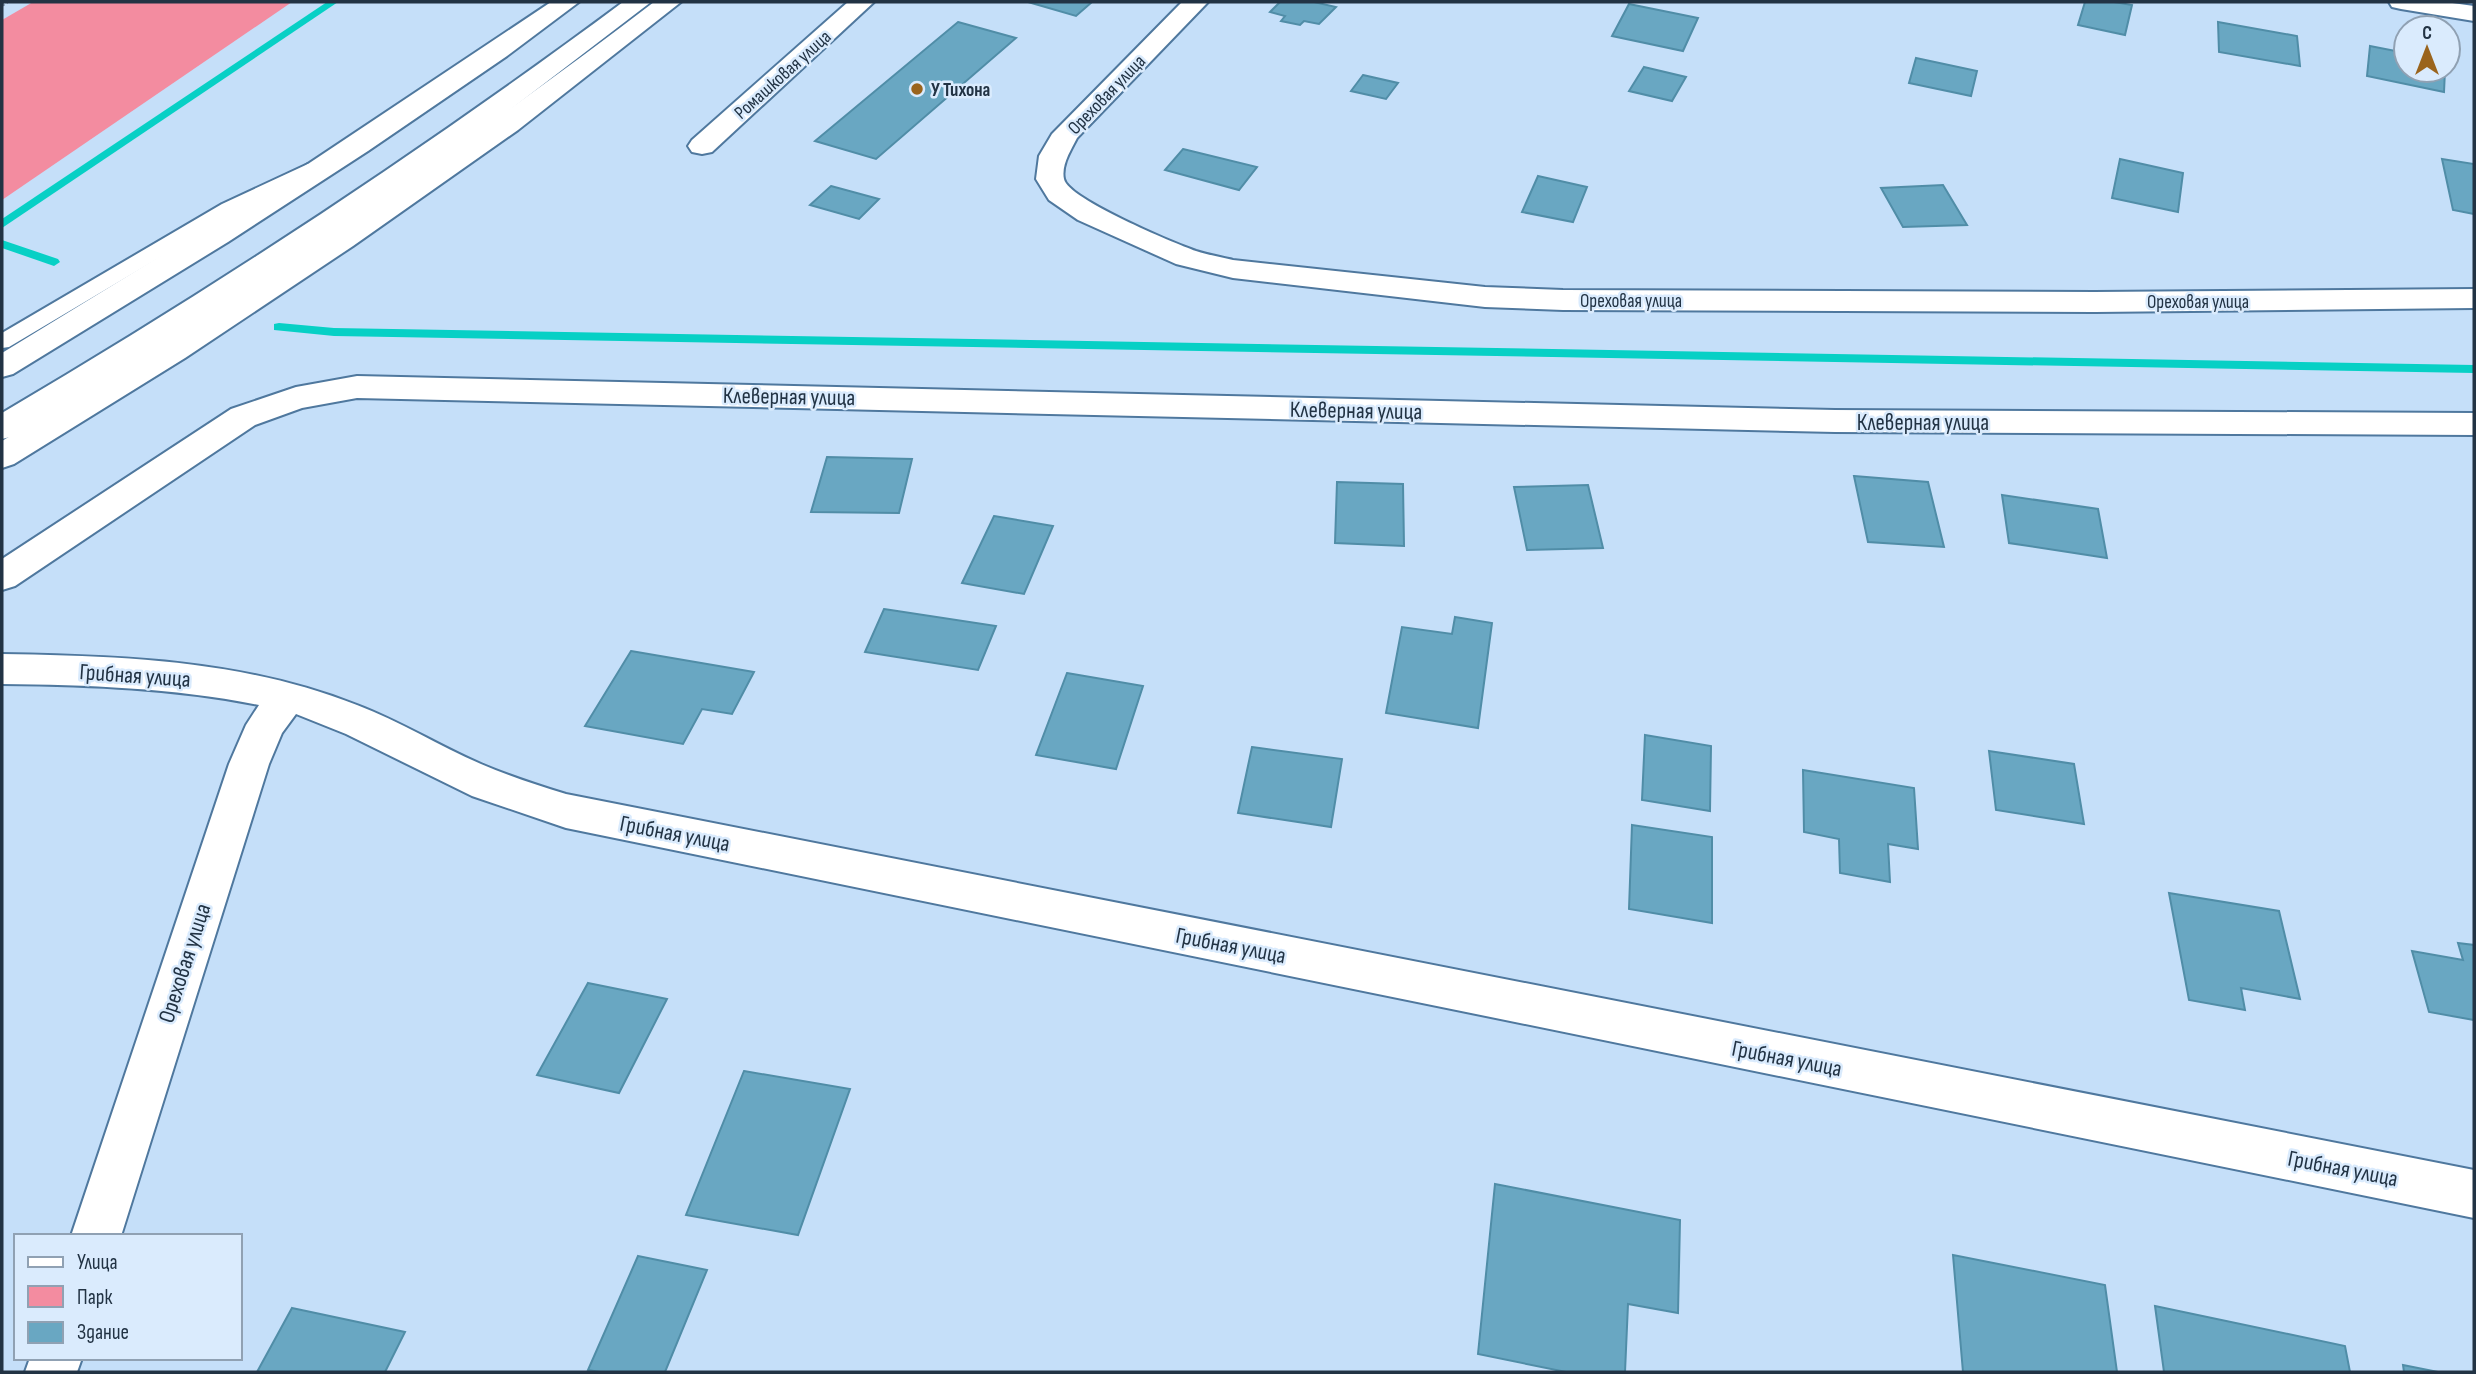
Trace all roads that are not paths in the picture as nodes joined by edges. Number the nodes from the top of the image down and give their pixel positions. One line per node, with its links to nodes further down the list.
1 (567, 2): 8 (main road)
2 (639, 2): 14 (main road)
3 (669, 2): 15 (main road)
4 (862, 2): 9 (main road, Ромашковая улица)
5 (1196, 2): 10 (main road, Ореховая улица)
6 (2401, 2): 7 (main road)
7 (2474, 14)
8 (366, 141): 11 (lane); 12 (main road)
9 (702, 146)
10 (2474, 299)
11 (2, 342)
12 (2, 367)
13 (2474, 424): 16 (main road, Клеверная улица)
14 (2, 428)
15 (2, 456)
16 (2, 577)
17 (2, 669): 18 (main road, Грибная улица)
18 (287, 697): 19 (main road, Грибная улица); 20 (main road, Ореховая улица)
19 (2474, 1194)
20 (97, 1234)

